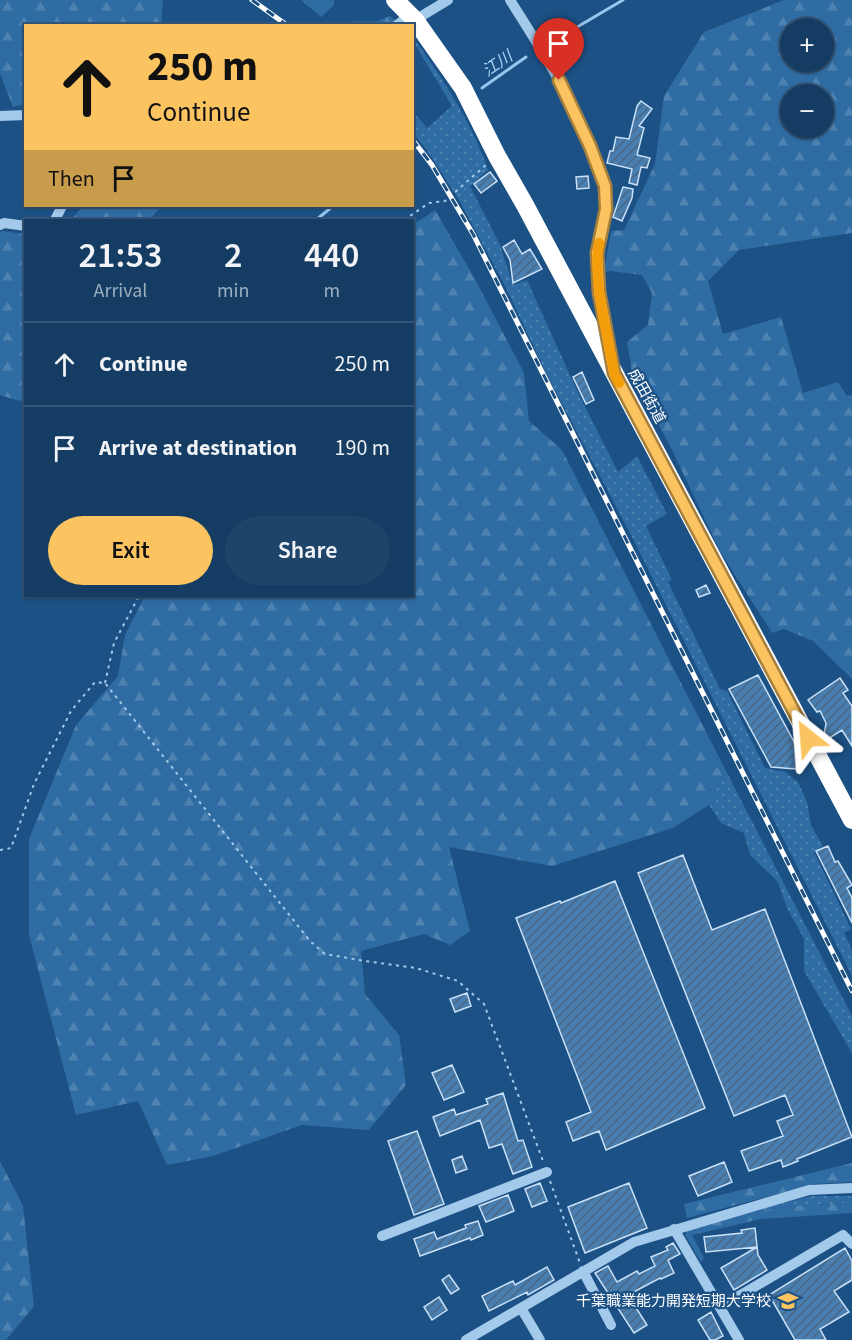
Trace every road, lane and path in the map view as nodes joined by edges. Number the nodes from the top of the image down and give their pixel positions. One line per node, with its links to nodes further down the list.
1 (395, 0): 4 (highway, 成田街道)
2 (448, 0): 4 (street)
3 (510, 0): 12 (street)
4 (407, 20)
5 (414, 28): 8 (highway, 成田街道)
6 (24, 115): 7 (street)
7 (0, 116)
8 (497, 156): 9 (path); 12 (highway, 成田街道)
9 (405, 219)
10 (0, 225): 11 (street)
11 (24, 226)
12 (614, 373): 15 (highway, 成田街道)
13 (138, 597): 14 (path)
14 (105, 683): 16 (path); 17 (path)
15 (852, 820)
16 (0, 849)
17 (547, 1172): 20 (street); 22 (path)
18 (852, 1188): 19 (street)
19 (674, 1229): 22 (street); 23 (street)
20 (382, 1236)
21 (852, 1244): 23 (street)
22 (583, 1271): 24 (street); 25 (street)
23 (720, 1307): 28 (street)
24 (521, 1308): 26 (street); 27 (street)
25 (611, 1325)
26 (466, 1340)
27 (540, 1340)
28 (740, 1340)

